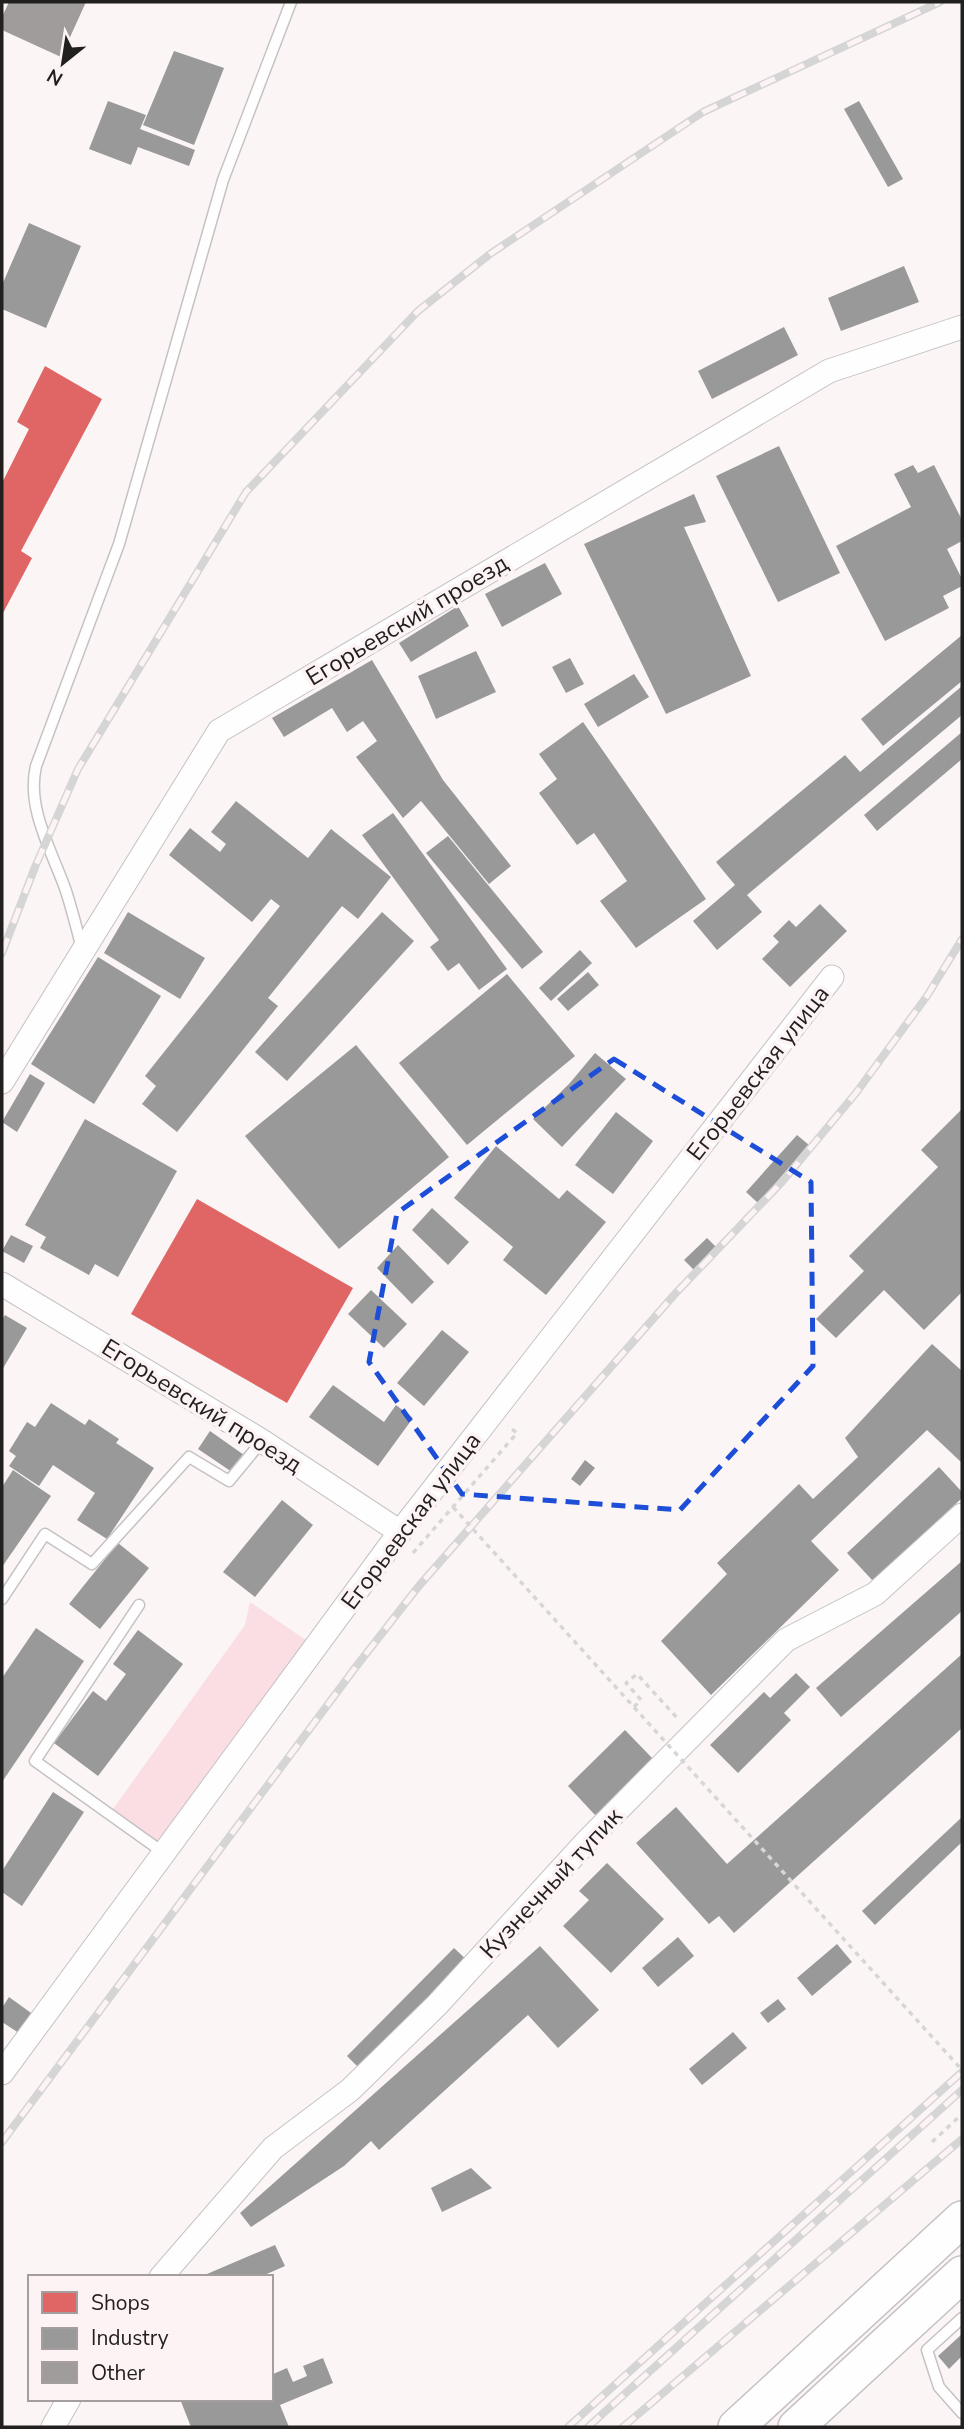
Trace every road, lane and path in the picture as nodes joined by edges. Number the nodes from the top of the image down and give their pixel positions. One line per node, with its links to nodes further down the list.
1 (291, 2): 3 (lane)
2 (962, 327): 3 (street, Егорьевский проезд)
3 (83, 951): 5 (street, Егорьевский проезд)
4 (832, 977): 11 (street, Егорьевская улица)
5 (2, 1082)
6 (2, 1284): 8 (street, Егорьевский проезд)
7 (517, 1433): 9 (path)
8 (262, 1441): 11 (street, Егорьевский проезд); 13 (lane)
9 (453, 1507): 12 (path); 15 (path, bridge)
10 (962, 1515): 24 (street, Кузнечный тупик)
11 (400, 1532): 17 (street, Егорьевская улица)
12 (409, 1558)
13 (2, 1599)
14 (139, 1605): 17 (lane)
15 (634, 1707): 16 (path); 18 (path, bridge)
16 (685, 1727)
17 (164, 1853): 19 (street, Егорьевская улица)
18 (962, 2070)
19 (2, 2073)
20 (962, 2114): 21 (path)
21 (932, 2142)
22 (962, 2219): 29 (main road)
23 (962, 2274): 30 (main road)
24 (163, 2275)
25 (962, 2318): 27 (lane)
26 (68, 2401): 28 (street)
27 (962, 2413)
28 (53, 2427)
29 (736, 2427)
30 (796, 2427)

